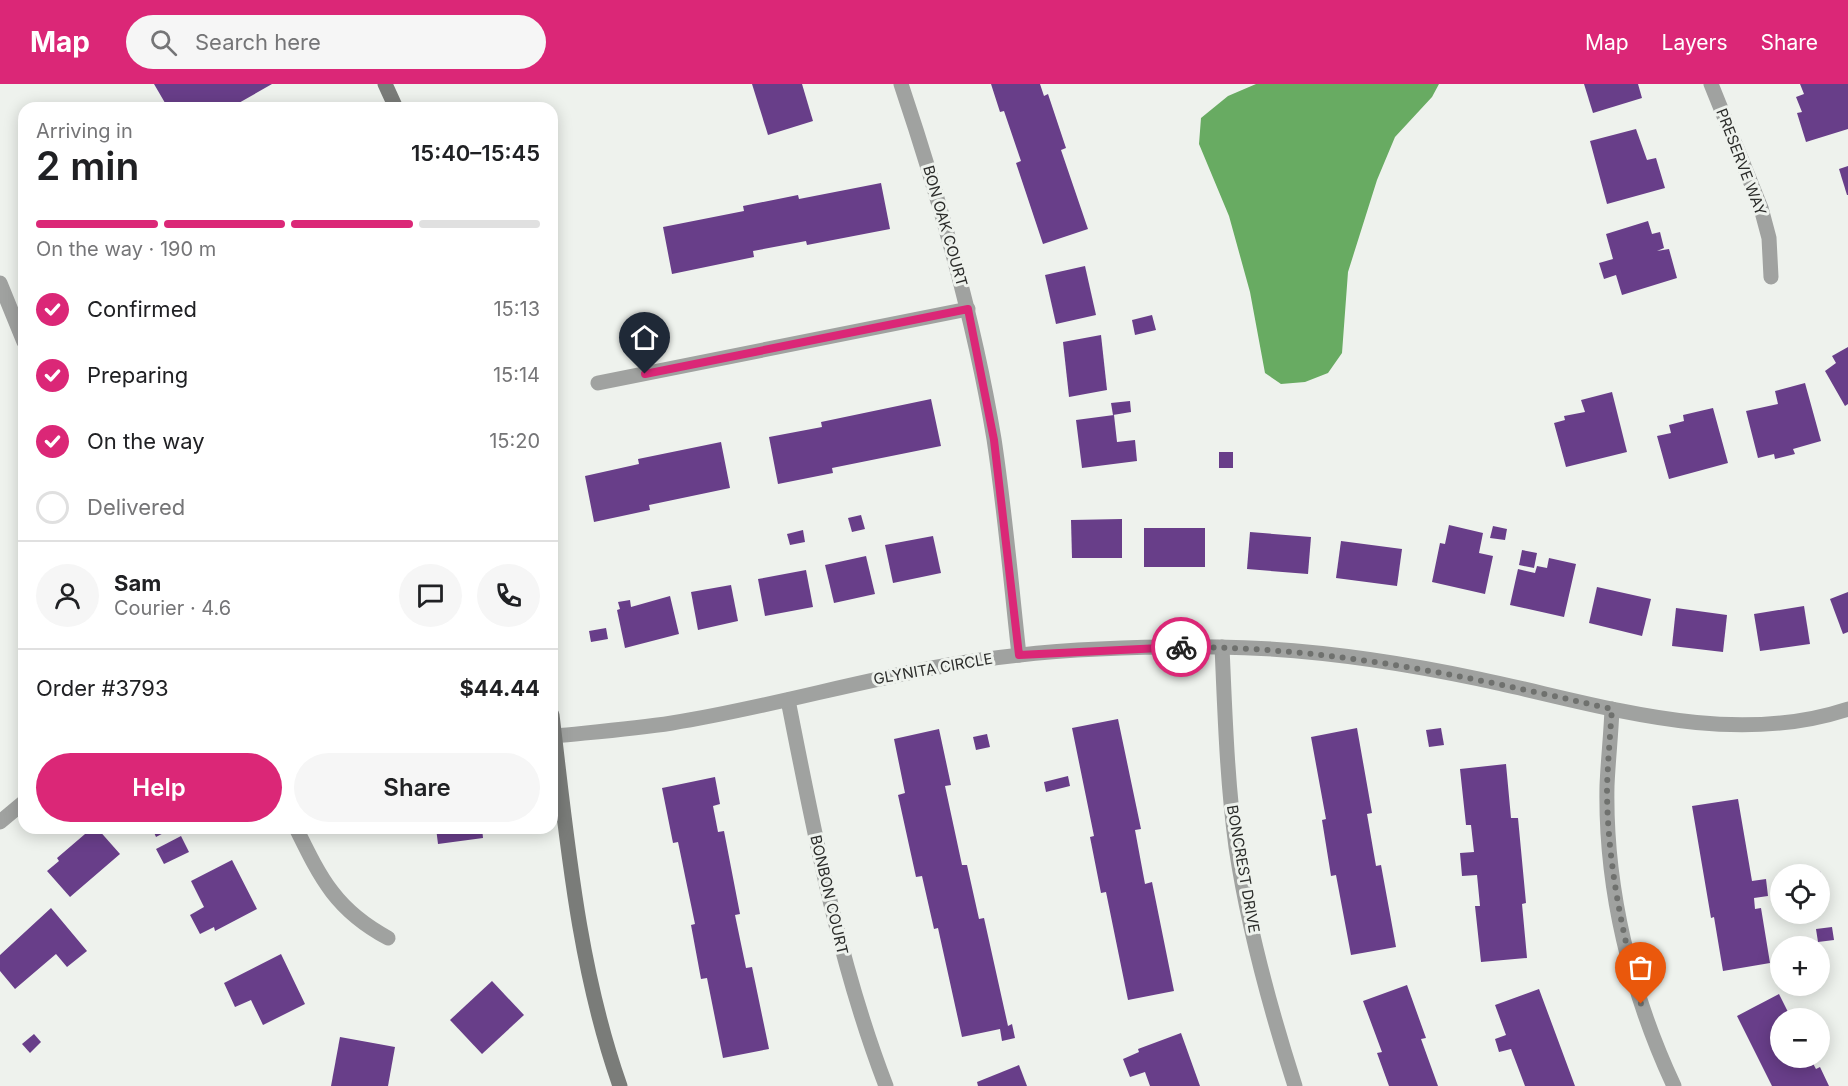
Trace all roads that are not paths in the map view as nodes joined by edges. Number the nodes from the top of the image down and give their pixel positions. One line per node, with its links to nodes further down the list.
1 (385, 84): 4 (main road)
2 (901, 84): 7 (street, BON OAK COURT)
3 (1711, 84): 5 (street, PRESERVE WAY)
4 (393, 102)
5 (1771, 277)
6 (0, 283): 8 (street)
7 (968, 309): 9 (street); 11 (street, BON OAK COURT)
8 (18, 327)
9 (598, 383)
10 (1222, 647): 11 (street, GLYNITA CIRCLE); 13 (street, GLYNITA CIRCLE); 23 (street, BONCREST DRIVE)
11 (1019, 655): 12 (street, GLYNITA CIRCLE)
12 (788, 700): 15 (street, GLYNITA CIRCLE); 22 (street, BONBON COURT)
13 (1612, 709): 14 (street, GLYNITA CIRCLE); 24 (street)
14 (1848, 709)
15 (558, 736)
16 (558, 760): 21 (main road)
17 (18, 807): 18 (street)
18 (0, 822)
19 (299, 834): 20 (street)
20 (388, 938)
21 (620, 1086)
22 (886, 1086)
23 (1295, 1086)
24 (1674, 1086)

